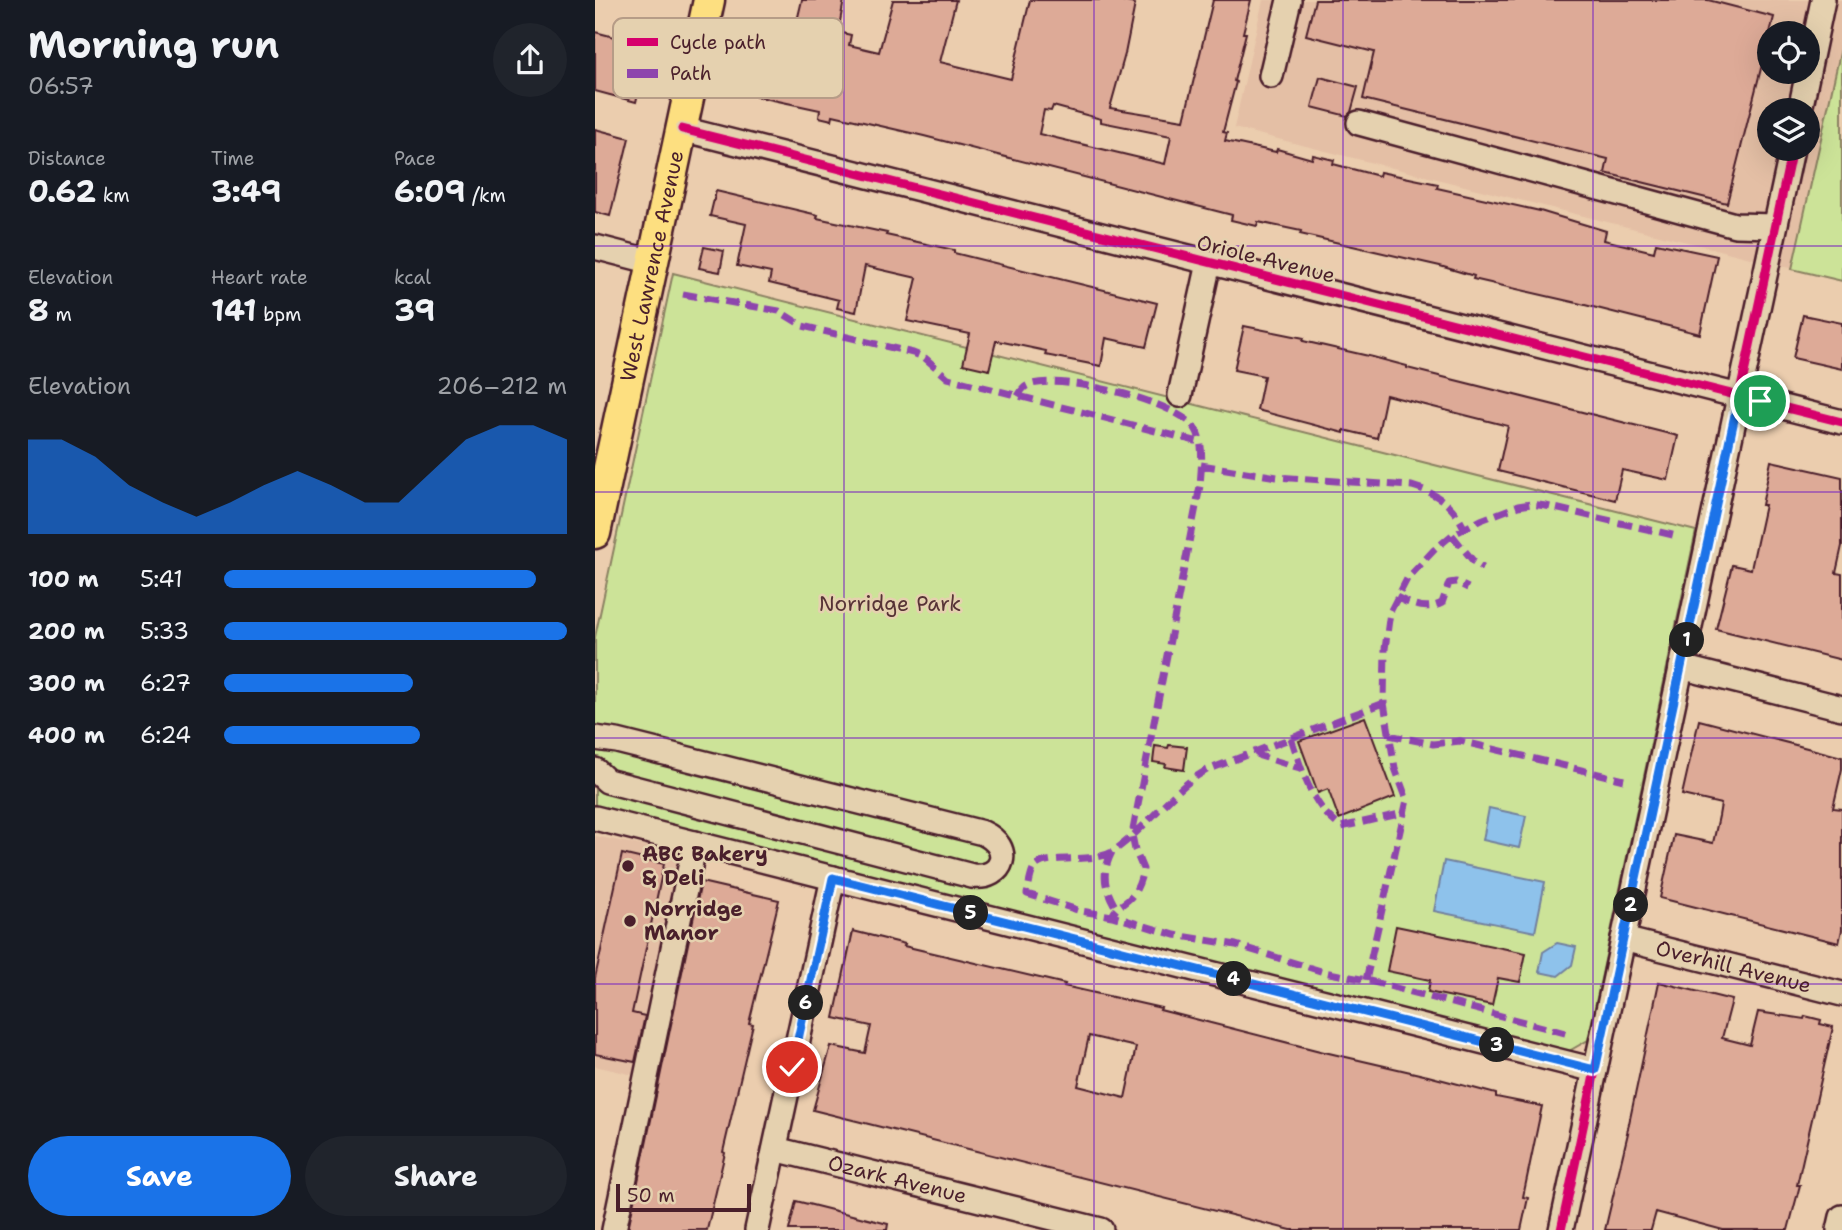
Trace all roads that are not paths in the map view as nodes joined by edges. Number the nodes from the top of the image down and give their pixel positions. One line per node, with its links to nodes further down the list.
1 (709, 0): 4 (main road, West Lawrence Avenue)
2 (1289, 0): 5 (street)
3 (1823, 0): 7 (street)
4 (705, 18)
5 (1271, 76)
6 (688, 98): 9 (main road, West Lawrence Avenue)
7 (1803, 98)
8 (1359, 123): 11 (street)
9 (682, 129): 13 (main road, West Lawrence Avenue); 14 (street, Oriole Avenue)
10 (1789, 161): 11 (street)
11 (1775, 226): 16 (street)
12 (595, 247): 13 (street)
13 (653, 262): 18 (main road, West Lawrence Avenue)
14 (1209, 263): 15 (street); 16 (street, Oriole Avenue)
15 (1180, 395)
16 (1739, 396): 17 (street, Oriole Avenue); 19 (street)
17 (1842, 422)
18 (595, 533)
19 (1681, 667): 20 (street); 26 (street)
20 (1842, 708)
21 (595, 738): 22 (street)
22 (595, 770)
23 (595, 818): 24 (street)
24 (695, 844): 25 (street); 31 (street)
25 (833, 878): 28 (street); 29 (street)
26 (1623, 939): 27 (street, Overhill Avenue); 28 (street)
27 (1842, 994)
28 (1595, 1070): 34 (street)
29 (775, 1149): 32 (street); 33 (street, Ozark Avenue)
30 (1842, 1217): 35 (street)
31 (614, 1230)
32 (757, 1230)
33 (1101, 1230)
34 (1561, 1230)
35 (1839, 1230)

